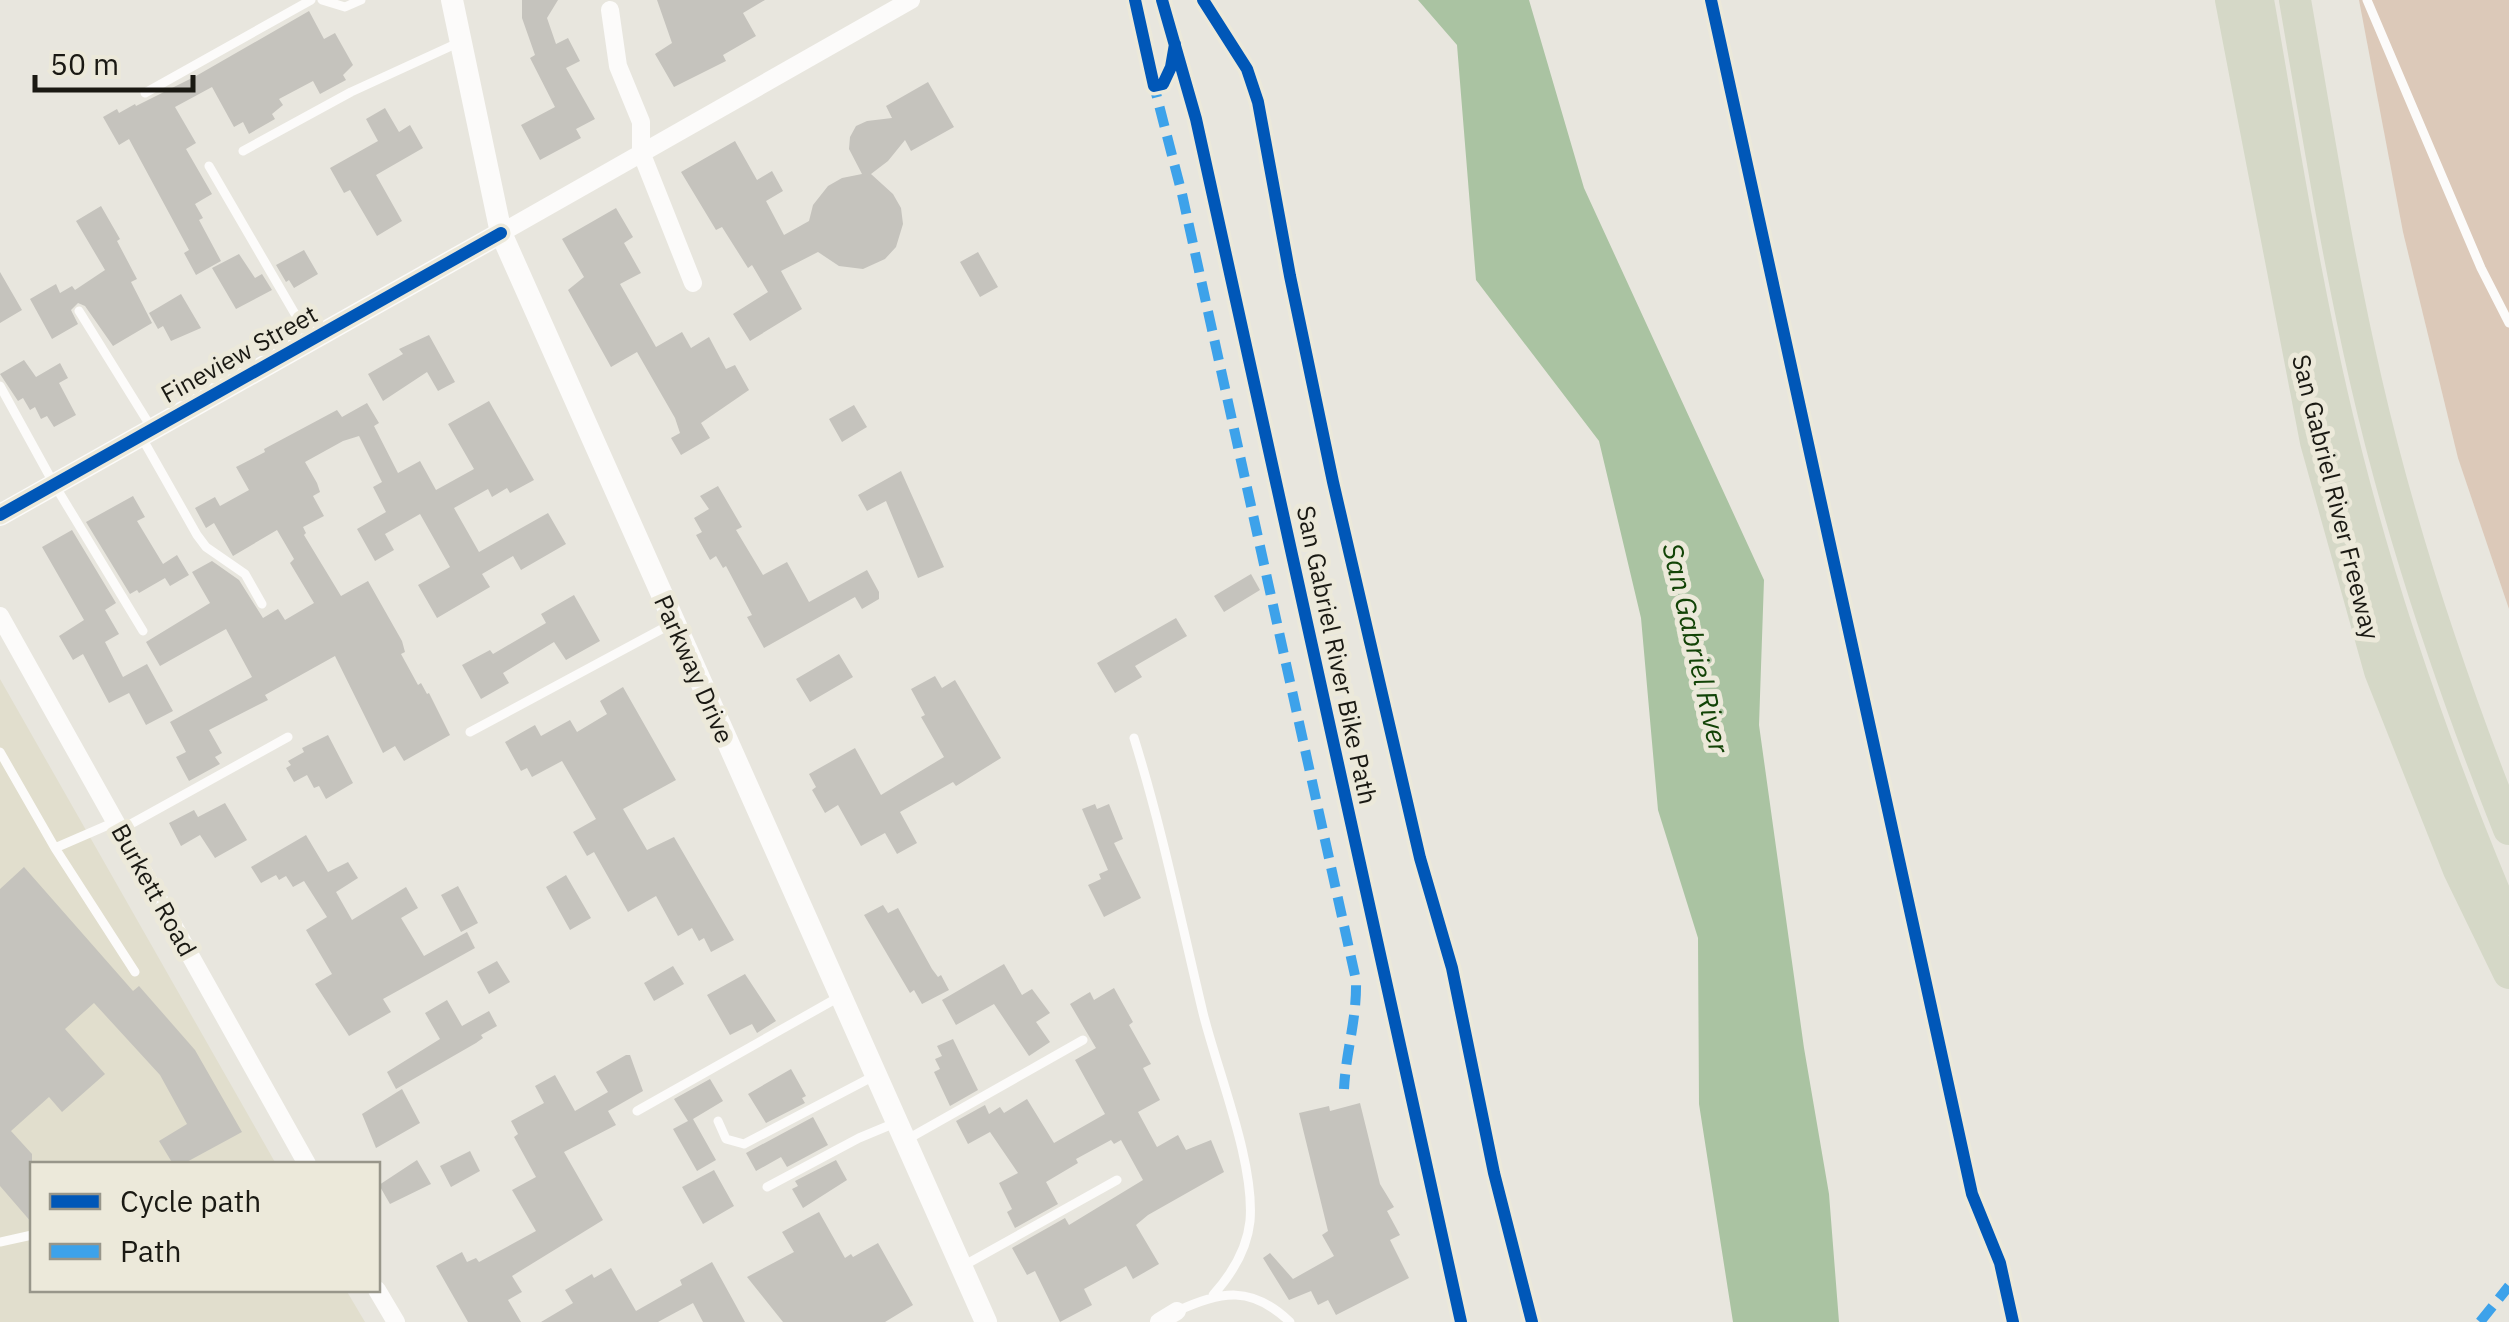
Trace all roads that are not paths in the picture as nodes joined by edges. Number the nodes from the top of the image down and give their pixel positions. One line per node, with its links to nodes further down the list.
1 (311, 0): 13 (lane)
2 (322, 0): 3 (lane)
3 (361, 0)
4 (452, 0): 12 (street, Parkway Drive)
5 (911, 0): 15 (street, Fineview Street)
6 (2231, 0): 40 (highway, San Gabriel River Freeway)
7 (2258, 0): 38 (highway)
8 (2272, 0): 37 (highway)
9 (2295, 0): 35 (highway)
10 (2367, 0): 20 (lane)
11 (610, 10): 15 (street)
12 (462, 42): 14 (lane); 17 (street, Parkway Drive)
13 (144, 94)
14 (243, 150)
15 (641, 152): 17 (street, Fineview Street); 18 (street)
16 (208, 166): 21 (lane)
17 (500, 233): 21 (street, Fineview Street); 28 (street, Parkway Drive)
18 (693, 283)
19 (79, 311): 23 (lane)
20 (2509, 322)
21 (311, 340): 23 (street, Fineview Street)
22 (0, 386): 24 (lane)
23 (147, 432): 24 (street, Fineview Street); 26 (lane)
24 (54, 484): 25 (street, Fineview Street); 29 (lane)
25 (0, 515)
26 (262, 604)
27 (0, 616): 34 (street, Burkett Road)
28 (673, 622): 30 (lane); 41 (street, Parkway Drive)
29 (144, 631)
30 (470, 732)
31 (288, 738): 34 (lane)
32 (1134, 738): 54 (lane)
33 (0, 752): 36 (lane)
34 (118, 826): 36 (lane); 47 (street, Burkett Road)
35 (2509, 829)
36 (55, 848): 39 (lane)
37 (2509, 888)
38 (2509, 926)
39 (135, 972)
40 (2509, 973)
41 (840, 998): 43 (street, Parkway Drive); 44 (lane)
42 (1084, 1040): 46 (lane)
43 (874, 1076): 45 (lane); 46 (street, Parkway Drive)
44 (637, 1110)
45 (718, 1121)
46 (899, 1132): 49 (lane); 52 (street, Parkway Drive)
47 (307, 1162)
48 (1117, 1180): 52 (lane)
49 (767, 1187)
50 (30, 1235): 51 (lane)
51 (0, 1242)
52 (961, 1267): 57 (street, Parkway Drive)
53 (379, 1292): 56 (street)
54 (1212, 1295): 55 (lane); 59 (lane)
55 (1178, 1311): 58 (street)
56 (396, 1322)
57 (986, 1322)
58 (1159, 1322)
59 (1290, 1322)

